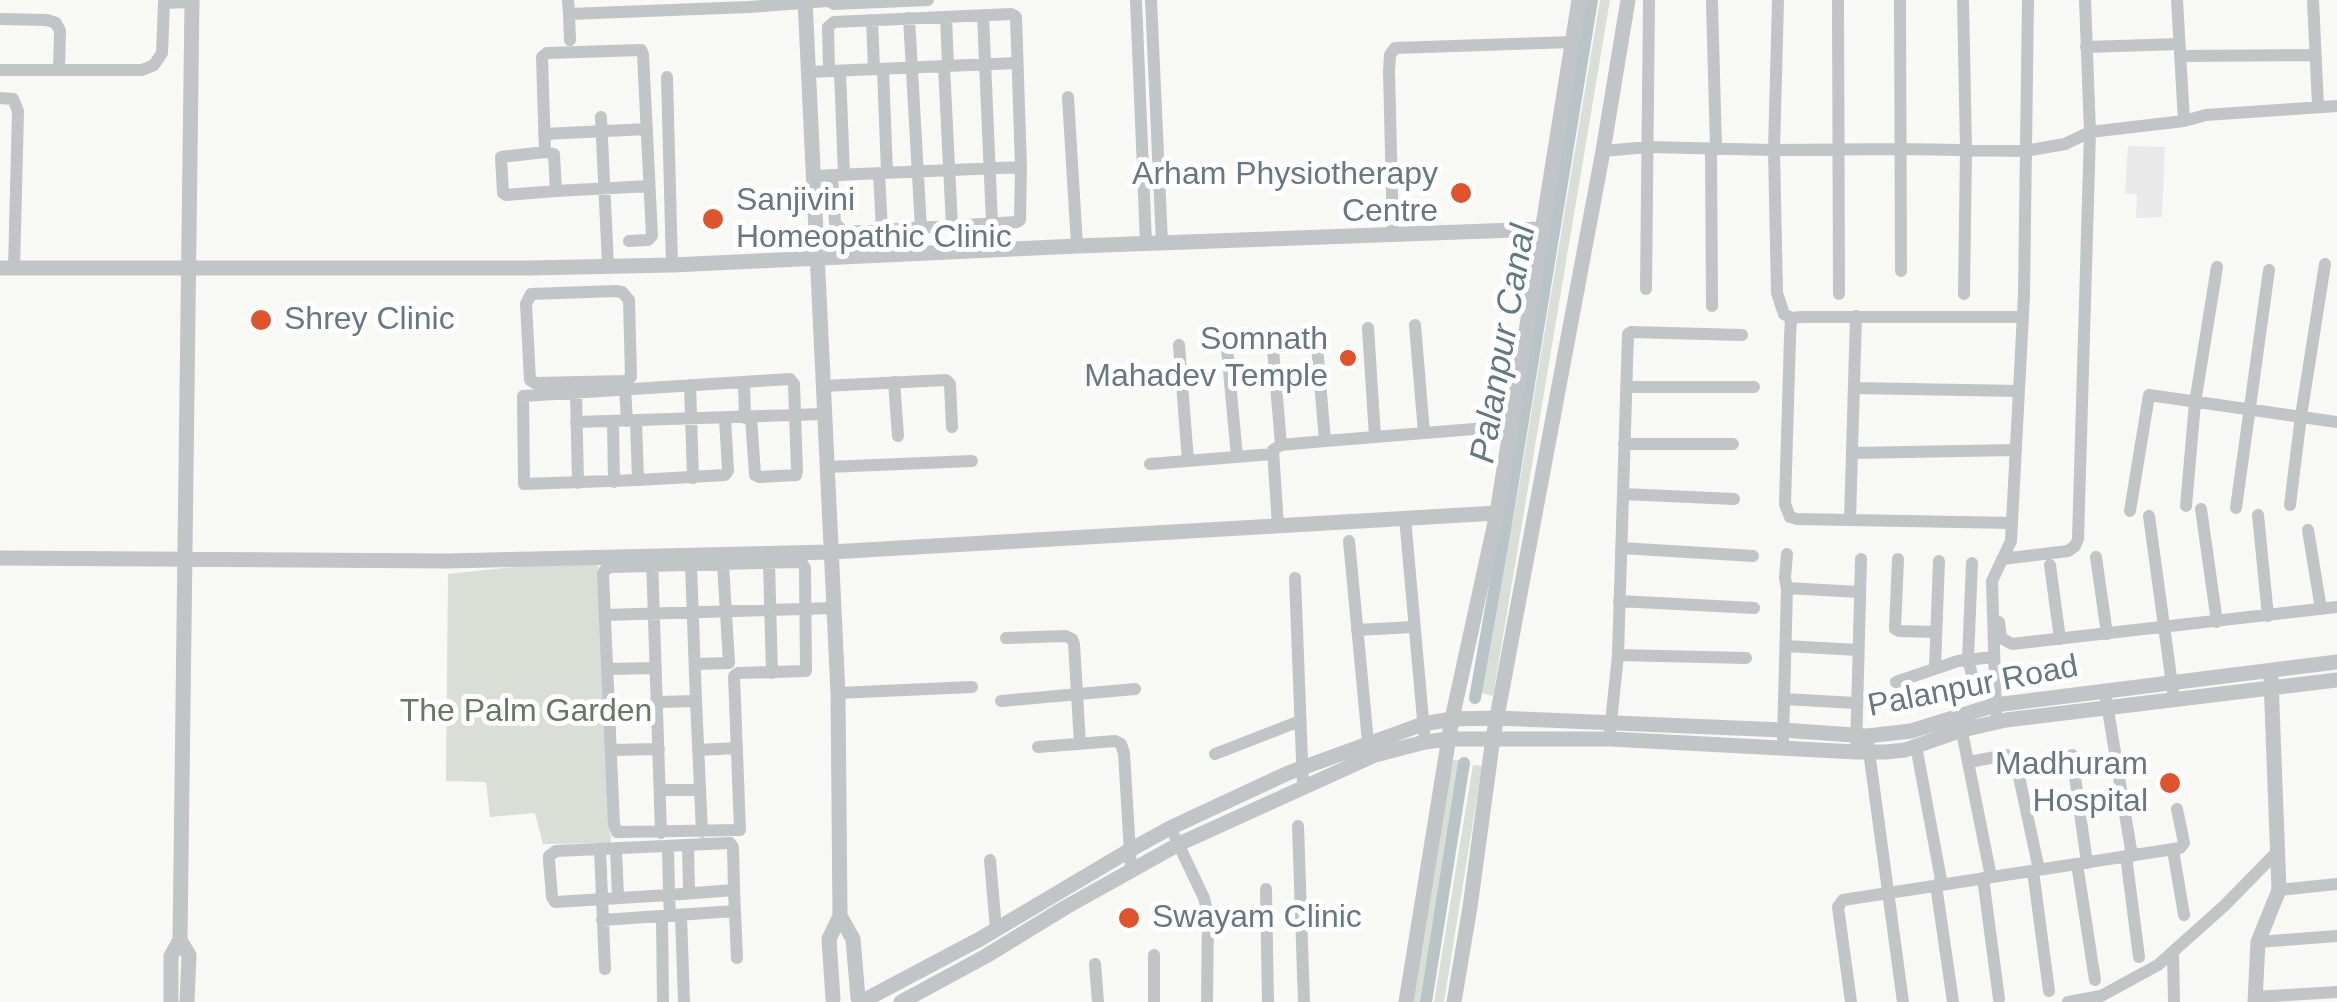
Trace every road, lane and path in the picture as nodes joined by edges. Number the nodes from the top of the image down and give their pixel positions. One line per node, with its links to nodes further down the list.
1 (928, 0): 17 (street)
2 (1136, 0): 28 (street)
3 (1151, 0): 29 (street)
4 (1579, 0): 31 (street)
5 (1628, 0): 62 (street)
6 (1649, 0): 56 (street)
7 (1778, 0): 61 (street)
8 (1838, 0): 58 (street)
9 (1900, 0): 59 (street)
10 (1963, 0): 60 (street)
11 (2028, 0): 63 (street)
12 (2085, 0): 32 (street)
13 (2177, 0): 33 (street)
14 (2313, 0): 34 (street)
15 (192, 1): 41 (street); 91 (street)
16 (828, 1): 17 (street); 18 (street)
17 (894, 1)
18 (805, 2): 20 (street); 43 (street)
19 (1712, 2): 57 (street)
20 (749, 4): 21 (street)
21 (642, 6): 22 (street)
22 (568, 7): 30 (street)
23 (983, 15): 24 (street); 35 (street); 36 (street)
24 (946, 17): 25 (street); 37 (street)
25 (909, 18): 27 (street); 38 (street)
26 (0, 19): 41 (street)
27 (872, 20): 39 (street); 42 (street)
28 (1138, 30): 29 (street); 48 (street)
29 (1152, 30): 47 (street)
30 (570, 40)
31 (1572, 42): 78 (street); 80 (street)
32 (2086, 47): 33 (street); 54 (street)
33 (2180, 50): 34 (street); 51 (street)
34 (2316, 54): 49 (street)
35 (1016, 63): 36 (street); 65 (street)
36 (985, 64): 37 (street); 66 (street)
37 (946, 66): 38 (street); 67 (street)
38 (912, 68): 39 (street); 68 (street)
39 (878, 69): 42 (street); 69 (street)
40 (0, 70): 41 (street)
41 (59, 70)
42 (834, 71): 43 (street); 70 (street)
43 (808, 72): 71 (street)
44 (667, 77): 87 (street)
45 (1068, 97): 83 (street)
46 (0, 98): 88 (street)
47 (1156, 102): 48 (street); 82 (street)
48 (1140, 103): 82 (street)
49 (2318, 106): 50 (street); 51 (street)
50 (2337, 106)
51 (2184, 121): 54 (street)
52 (601, 123): 53 (street); 55 (street); 73 (street)
53 (647, 128): 55 (street); 72 (street)
54 (2090, 132): 63 (street); 172 (street)
55 (544, 134): 64 (street)
56 (1648, 146): 57 (street); 62 (street); 94 (street)
57 (1714, 148): 61 (street); 98 (street)
58 (1838, 148): 59 (street); 61 (street); 96 (street)
59 (1900, 148): 60 (street); 93 (street)
60 (1966, 149): 63 (street); 97 (street)
61 (1774, 150): 101 (street)
62 (1603, 151): 236 (street)
63 (2025, 151): 100 (street)
64 (545, 152): 74 (street); 74 (street)
65 (1021, 167): 66 (street); 75 (street)
66 (990, 168): 67 (street); 75 (street)
67 (948, 170): 68 (street); 76 (street)
68 (918, 171): 69 (street); 77 (street)
69 (883, 173): 70 (street); 79 (street)
70 (838, 175): 71 (street); 79 (street)
71 (813, 176): 84 (street)
72 (649, 186): 73 (street); 81 (street)
73 (604, 188): 74 (street); 86 (street)
74 (556, 191)
75 (992, 223): 76 (street)
76 (952, 226): 77 (street)
77 (921, 228): 79 (street)
78 (1542, 229): 80 (street); 130 (street)
79 (882, 230)
80 (1393, 234): 82 (street)
81 (629, 241)
82 (1154, 243): 83 (street)
83 (1077, 246): 84 (street)
84 (817, 258): 87 (street); 112 (street)
85 (2325, 264): 123 (street)
86 (608, 265): 87 (street); 89 (street)
87 (672, 265)
88 (7, 268): 91 (street)
89 (530, 268): 91 (street); 95 (street)
90 (2217, 268): 119 (street)
91 (188, 270): 173 (street)
92 (2270, 270): 120 (street)
93 (1902, 271)
94 (1646, 289)
95 (531, 294): 95 (street)
96 (1838, 294)
97 (1964, 294)
98 (1712, 306)
99 (1856, 316): 100 (street); 101 (street); 115 (street)
100 (2024, 317): 117 (street)
101 (1791, 318): 159 (street)
102 (1416, 325): 132 (street)
103 (1368, 328): 134 (street)
104 (1316, 334): 135 (street)
105 (1742, 334): 113 (street)
106 (1272, 336): 138 (street)
107 (1226, 338): 141 (street)
108 (1179, 345): 142 (street)
109 (744, 382): 111 (street); 122 (street); 125 (street)
110 (894, 382): 112 (street); 131 (street); 133 (street)
111 (690, 385): 116 (street); 126 (street)
112 (823, 386): 121 (street)
113 (1626, 387): 114 (street); 136 (street)
114 (1754, 388)
115 (1854, 388): 117 (street); 140 (street)
116 (625, 389): 118 (street); 127 (street)
117 (2019, 391): 139 (street)
118 (576, 392): 128 (street); 149 (street)
119 (2195, 403): 120 (street); 154 (street); 197 (street)
120 (2248, 410): 123 (street); 153 (street)
121 (824, 414): 122 (street); 145 (street)
122 (795, 416): 125 (street); 125 (street)
123 (2301, 416): 129 (street); 152 (street)
124 (725, 418): 125 (street); 126 (street); 146 (street)
125 (748, 418)
126 (691, 420): 127 (street); 146 (street)
127 (625, 421): 128 (street); 147 (street); 148 (street)
128 (576, 422): 149 (street)
129 (2337, 422)
130 (1510, 426): 132 (street); 155 (street)
131 (952, 427)
132 (1424, 433): 134 (street)
133 (898, 436)
134 (1375, 437): 135 (street)
135 (1325, 442): 138 (street)
136 (1624, 444): 137 (street); 150 (street)
137 (1733, 444)
138 (1276, 450): 141 (street); 161 (street)
139 (2016, 450): 140 (street); 160 (street)
140 (1852, 453): 159 (street)
141 (1237, 457): 142 (street)
142 (1188, 461): 144 (street)
143 (972, 462): 145 (street)
144 (1150, 464)
145 (827, 466): 165 (street)
146 (694, 478): 147 (street)
147 (638, 480): 148 (street)
148 (614, 482): 149 (street)
149 (578, 483)
150 (1623, 494): 151 (street); 164 (street)
151 (1734, 498)
152 (2290, 505)
153 (2236, 508)
154 (2130, 511)
155 (1497, 512): 158 (street); 237 (street)
156 (2258, 515): 196 (street)
157 (2149, 516): 199 (street)
158 (1405, 518): 161 (street); 198 (street)
159 (1850, 520): 160 (street)
160 (2012, 523): 172 (street)
161 (1278, 526): 165 (street)
162 (2308, 530): 191 (street)
163 (1349, 541): 200 (street)
164 (1621, 548): 167 (street); 185 (street)
165 (831, 552): 174 (street); 186 (street)
166 (1787, 554): 182 (street)
167 (1752, 556)
168 (2096, 557): 202 (street)
169 (0, 558): 173 (street)
170 (1860, 559): 183 (street)
171 (1898, 559): 201 (street)
172 (2002, 559): 208 (street)
173 (184, 560): 174 (street); 304 (street)
174 (652, 561): 180 (street); 194 (street); 195 (street)
175 (1940, 561): 201 (street)
176 (770, 563): 178 (street); 189 (street); 190 (street)
177 (1972, 563): 210 (street)
178 (723, 564): 180 (street); 192 (street)
179 (2050, 565): 204 (street)
180 (691, 566): 193 (street)
181 (1295, 578): 238 (street)
182 (1787, 588): 183 (street); 205 (street)
183 (1859, 592): 206 (street)
184 (1997, 594): 204 (street)
185 (1619, 600): 187 (street); 207 (street)
186 (834, 608): 189 (street); 226 (street)
187 (1754, 608)
188 (2337, 608): 191 (street)
189 (805, 609): 190 (street); 218 (street)
190 (770, 610): 192 (street); 218 (street)
191 (2320, 610): 196 (street)
192 (726, 612): 193 (street); 216 (street)
193 (693, 613): 194 (street); 212 (street)
194 (655, 614): 195 (street); 213 (street)
195 (605, 615): 215 (street)
196 (2268, 616): 197 (street)
197 (2217, 622): 199 (street)
198 (1413, 627): 200 (street); 241 (street)
199 (2164, 628): 202 (street); 220 (street)
200 (1357, 630): 247 (street)
201 (1936, 632): 214 (street)
202 (2107, 634): 204 (street)
203 (1006, 638): 227 (street)
204 (2060, 639)
205 (1786, 646): 206 (street); 228 (street)
206 (1858, 650): 234 (street)
207 (1618, 655): 209 (street); 243 (street)
208 (1993, 657): 210 (street); 235 (street)
209 (1746, 658)
210 (1968, 659): 214 (street); 222 (street)
211 (2337, 662): 217 (street, Palanpur Road)
212 (695, 664): 216 (street); 232 (street)
213 (656, 668): 215 (street); 233 (street)
214 (1934, 668): 221 (street)
215 (608, 669): 256 (street)
216 (731, 670): 218 (street); 252 (street)
217 (2270, 670): 220 (street, Palanpur Road); 224 (street)
218 (772, 673)
219 (2337, 680): 224 (street)
220 (2172, 681): 229 (street, Palanpur Road); 231 (street)
221 (1896, 682)
222 (1974, 683)
223 (972, 688): 226 (street)
224 (2271, 688): 231 (street); 278 (street)
225 (1135, 689): 227 (street)
226 (838, 693): 299 (street)
227 (1077, 695): 230 (street); 249 (street)
228 (1784, 699): 234 (street); 242 (street)
229 (2106, 699): 231 (street); 235 (street, Palanpur Road); 240 (street); 279 (street)
230 (1001, 700)
231 (2174, 700)
232 (696, 701): 233 (street); 257 (street)
233 (658, 702): 255 (street)
234 (1856, 703): 250 (street)
235 (1995, 705): 239 (street, Palanpur Road); 240 (street)
236 (1497, 718): 237 (street, Palanpur Road); 243 (street, Palanpur Road); 245 (street)
237 (1452, 719): 241 (street, Palanpur Road); 246 (street)
238 (1300, 721): 258 (street); 261 (street)
239 (1960, 722): 240 (street); 250 (street, Palanpur Road); 251 (street); 260 (street)
240 (1997, 722)
241 (1423, 724): 247 (street, Palanpur Road); 248 (street)
242 (1784, 730): 244 (street, Palanpur Road); 250 (street, Palanpur Road); 254 (street)
243 (1610, 731): 244 (street, Palanpur Road); 245 (street)
244 (1676, 733): 254 (street)
245 (1493, 738): 246 (street); 334 (street)
246 (1449, 739): 248 (street); 333 (street)
247 (1368, 742): 261 (street, Palanpur Road)
248 (1425, 742): 262 (street)
249 (1080, 744): 253 (street); 276 (street)
250 (1862, 744): 251 (street); 254 (street); 290 (street)
251 (1916, 746): 286 (street)
252 (737, 748): 257 (street); 269 (street)
253 (1038, 748)
254 (1783, 748)
255 (659, 749): 256 (street); 263 (street)
256 (611, 750): 270 (street)
257 (698, 750): 264 (street)
258 (1215, 754)
259 (2072, 755): 281 (street)
260 (1969, 762): 283 (street); 284 (street)
261 (1302, 768): 262 (street); 266 (street, Palanpur Road)
262 (1303, 786): 266 (street)
263 (660, 790): 264 (street); 270 (street)
264 (700, 790): 269 (street)
265 (2177, 809): 277 (street)
266 (1227, 812): 268 (street); 271 (street)
267 (1298, 826): 332 (street)
268 (1170, 828): 271 (street); 276 (street)
269 (702, 832): 270 (street)
270 (661, 833)
271 (1179, 844): 282 (street); 330 (street)
272 (688, 845): 273 (street); 287 (street); 291 (street)
273 (668, 846): 274 (street); 292 (street)
274 (616, 848): 275 (street); 293 (street)
275 (600, 849): 294 (street); 294 (street)
276 (1130, 850): 282 (street); 295 (street)
277 (2172, 850): 279 (street); 297 (street)
278 (2277, 852): 289 (street); 306 (street)
279 (2129, 856): 281 (street); 309 (street)
280 (990, 860): 301 (street)
281 (2082, 863): 283 (street); 315 (street)
282 (1131, 869): 295 (street)
283 (2036, 870): 284 (street); 316 (street)
284 (1987, 878): 286 (street); 321 (street)
285 (2337, 884): 289 (street)
286 (1939, 885): 290 (street); 337 (street)
287 (734, 890): 291 (street); 296 (street)
288 (1266, 890): 331 (street)
289 (2279, 890): 305 (street)
290 (1888, 893): 335 (street); 336 (street)
291 (689, 894): 292 (street)
292 (670, 895): 293 (street); 298 (street)
293 (618, 898): 294 (street)
294 (601, 900): 300 (street)
295 (1062, 900): 301 (street); 308 (street)
296 (735, 911): 298 (street); 310 (street)
297 (2184, 914)
298 (671, 915): 300 (street); 311 (street); 312 (street)
299 (840, 916): 320 (street); 322 (street)
300 (602, 920): 314 (street)
301 (996, 929): 303 (street)
302 (2337, 936): 305 (street)
303 (980, 939): 308 (street); 322 (street)
304 (180, 940): 323 (street); 324 (street)
305 (2258, 942): 319 (street)
306 (2173, 952): 318 (street); 339 (street)
307 (1154, 955): 329 (street)
308 (986, 956): 327 (street)
309 (2139, 956)
310 (737, 958)
311 (663, 960): 312 (street); 325 (street)
312 (682, 960): 326 (street)
313 (1095, 964): 328 (street)
314 (605, 968)
315 (2095, 980)
316 (2049, 990)
317 (2337, 992): 319 (street)
318 (2112, 996): 338 (street)
319 (2255, 999)
320 (831, 1000): 322 (street)
321 (1999, 1000)
322 (860, 1001)
323 (170, 1002)
324 (187, 1002)
325 (664, 1002)
326 (684, 1002)
327 (901, 1002)
328 (1098, 1002)
329 (1154, 1002)
330 (1206, 1002)
331 (1268, 1002)
332 (1304, 1002)
333 (1406, 1002)
334 (1454, 1002)
335 (1851, 1002)
336 (1903, 1002)
337 (1953, 1002)
338 (2068, 1002)
339 (2174, 1002)

